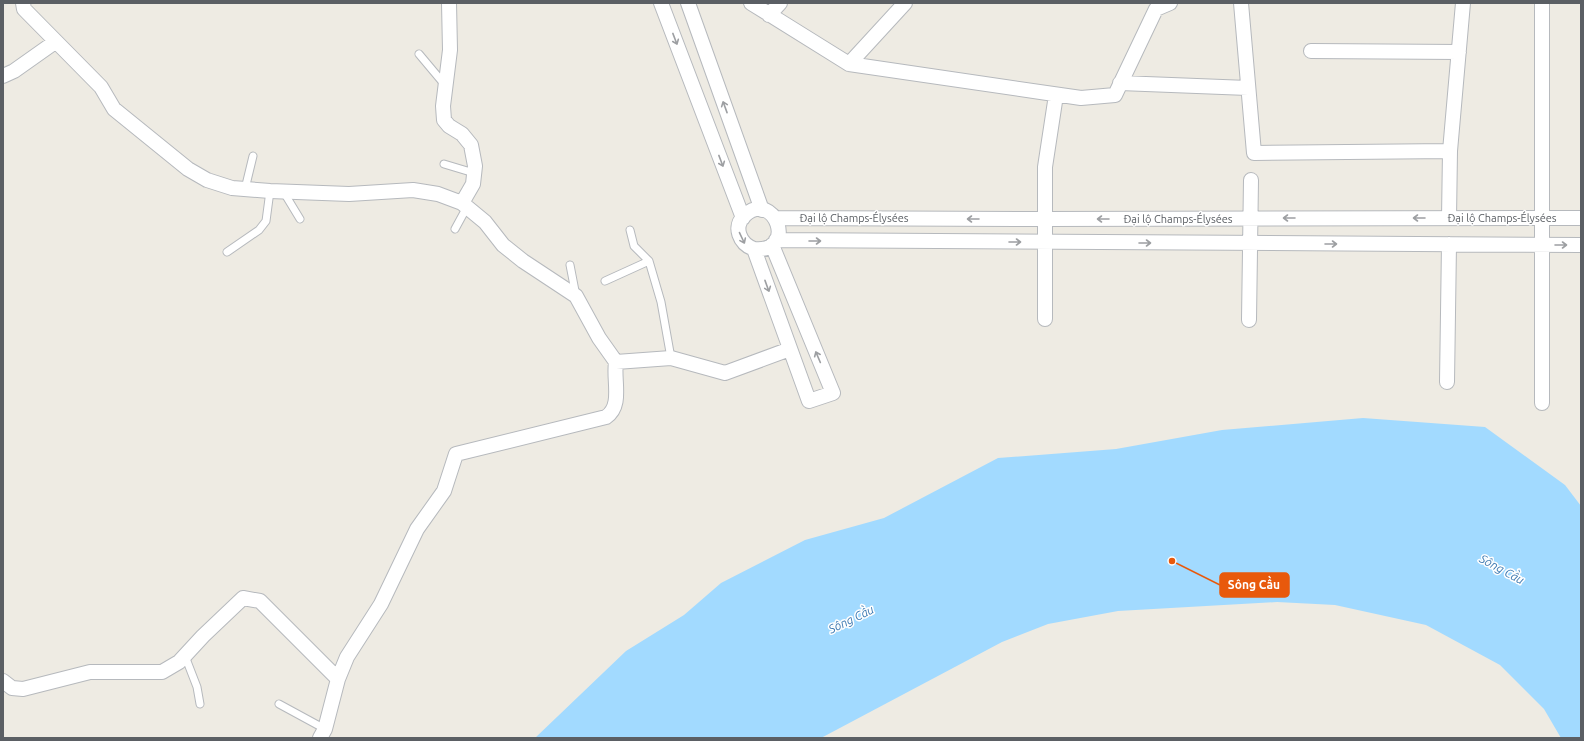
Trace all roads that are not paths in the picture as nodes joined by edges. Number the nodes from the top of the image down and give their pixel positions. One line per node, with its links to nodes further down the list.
1 (449, 3): 20 (street)
2 (661, 3): 32 (street, one-way to 32)
3 (688, 3): 31 (street, one-way to 3)
4 (750, 3): 12 (street)
5 (780, 3): 12 (street)
6 (905, 3): 17 (street)
7 (1170, 3): 19 (street)
8 (1241, 3): 21 (street)
9 (1463, 3): 15 (street)
10 (1542, 3): 36 (street)
11 (21, 5): 13 (street)
12 (769, 15): 17 (street)
13 (55, 42): 18 (street); 28 (street)
14 (1311, 51): 15 (street)
15 (1459, 52): 23 (street)
16 (419, 54): 20 (lane)
17 (849, 64): 22 (street)
18 (3, 76)
19 (1120, 83): 21 (street); 22 (street)
20 (446, 85): 26 (street)
21 (1248, 88): 23 (street)
22 (1056, 95): 39 (street)
23 (1450, 151): 35 (street)
24 (253, 156): 28 (lane)
25 (444, 164): 26 (lane)
26 (474, 173): 30 (street)
27 (1252, 180): 34 (street)
28 (245, 189): 29 (street)
29 (276, 191): 30 (street); 38 (lane); 49 (lane)
30 (464, 205): 40 (lane); 53 (street)
31 (762, 210): 32 (street); 33 (street, Đại lộ Champs-Élysées)
32 (743, 218): 48 (street, one-way to 48)
33 (776, 218): 39 (street, Đại lộ Champs-Élysées, one-way to 33); 43 (street)
34 (1250, 218): 35 (street, Đại lộ Champs-Élysées, one-way to 34); 39 (street, Đại lộ Champs-Élysées, one-way to 39); 44 (street)
35 (1448, 218): 36 (street, Đại lộ Champs-Élysées)
36 (1542, 218): 37 (street, Đại lộ Champs-Élysées); 46 (street)
37 (1581, 218)
38 (300, 219)
39 (1044, 219): 42 (street)
40 (455, 229)
41 (630, 230): 50 (lane)
42 (1044, 242): 43 (street, Đại lộ Champs-Élysées, one-way to 42); 44 (street, Đại lộ Champs-Élysées, one-way to 44); 54 (street)
43 (774, 243): 48 (street, Đại lộ Champs-Élysées); 56 (street, one-way to 43)
44 (1250, 243): 45 (street, Đại lộ Champs-Élysées, one-way to 45); 55 (street)
45 (1449, 244): 46 (street, Đại lộ Champs-Élysées); 59 (street)
46 (1542, 245): 47 (street, Đại lộ Champs-Élysées, one-way to 47); 60 (street)
47 (1581, 245)
48 (754, 249): 56 (street, one-way to 56)
49 (227, 252)
50 (649, 261): 52 (lane); 57 (lane)
51 (570, 265): 53 (lane)
52 (605, 281)
53 (576, 296): 58 (street)
54 (1045, 319)
55 (1249, 320)
56 (790, 349): 57 (street)
57 (672, 358): 58 (street)
58 (616, 362): 62 (street)
59 (1447, 382)
60 (1542, 403)
61 (185, 656): 62 (street); 63 (street); 64 (lane)
62 (338, 679): 66 (street)
63 (3, 681)
64 (200, 704)
65 (279, 704): 66 (lane)
66 (323, 734)

